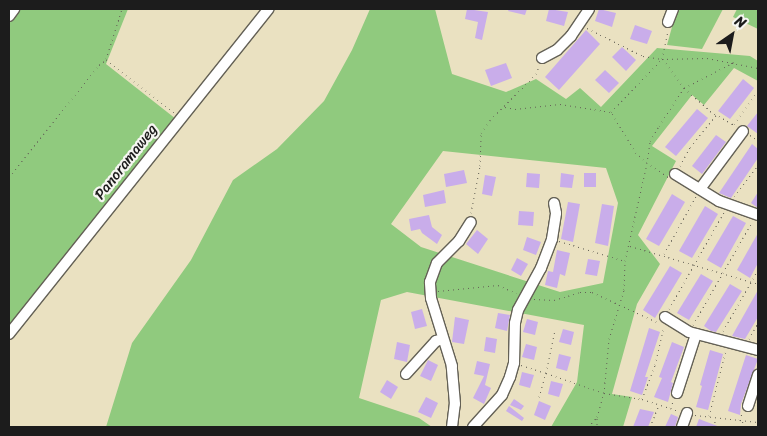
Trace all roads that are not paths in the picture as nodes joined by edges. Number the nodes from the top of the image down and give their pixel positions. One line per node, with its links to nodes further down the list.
1 (14, 9): 5 (street)
2 (268, 9): 16 (street, Panoramaweg)
3 (589, 9): 7 (street)
4 (673, 9): 6 (street)
5 (9, 16)
6 (668, 22)
7 (542, 58)
8 (743, 130): 10 (street)
9 (675, 174): 10 (street)
10 (700, 189): 12 (street)
11 (554, 203): 25 (street)
12 (757, 214)
13 (471, 222): 17 (street)
14 (665, 318): 15 (street)
15 (693, 333): 18 (street); 21 (street)
16 (9, 334)
17 (443, 339): 19 (street); 24 (street)
18 (758, 350)
19 (406, 374)
20 (758, 375): 22 (street)
21 (677, 393)
22 (748, 406)
23 (687, 414): 26 (street)
24 (452, 427)
25 (473, 427)
26 (682, 427)

